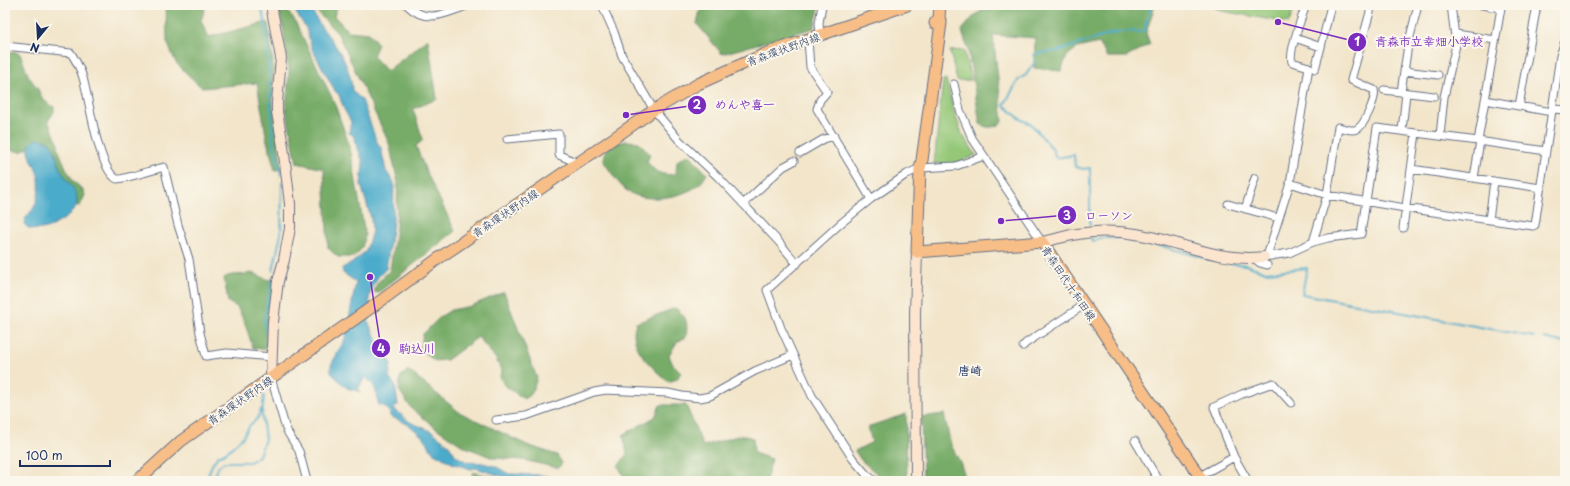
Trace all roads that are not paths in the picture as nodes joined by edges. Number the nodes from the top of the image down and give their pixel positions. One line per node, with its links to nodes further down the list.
1 (271, 5): 72 (street)
2 (407, 5): 3 (street)
3 (470, 5)
4 (602, 5): 33 (street)
5 (822, 5): 17 (street)
6 (907, 5): 17 (main road, 青森環状野内線)
7 (940, 5): 47 (main road)
8 (1306, 5): 18 (street)
9 (1332, 5): 23 (street)
10 (1372, 5): 54 (street)
11 (1418, 5): 25 (street)
12 (1451, 5): 16 (street)
13 (1482, 5): 15 (street)
14 (1537, 5): 32 (street)
15 (1503, 7): 20 (street)
16 (1456, 34): 20 (street); 39 (street)
17 (820, 35): 19 (main road, 青森環状野内線)
18 (1295, 38): 23 (street); 52 (street)
19 (808, 40): 33 (main road, 青森環状野内線); 38 (street)
20 (1495, 40): 31 (street)
21 (1565, 40): 34 (street)
22 (5, 46): 72 (street)
23 (1320, 46): 24 (street)
24 (1315, 69)
25 (1404, 71): 26 (street); 29 (street)
26 (1438, 74)
27 (954, 84): 44 (street)
28 (1384, 90): 29 (street)
29 (1404, 93): 30 (street); 36 (street)
30 (1434, 96)
31 (1485, 100): 32 (street); 41 (street)
32 (1519, 106): 34 (street)
33 (654, 110): 46 (main road, 青森環状野内線); 57 (street)
34 (1552, 110): 35 (street); 42 (street)
35 (1565, 110)
36 (1402, 131): 37 (street); 56 (street)
37 (1416, 133): 39 (street); 48 (street)
38 (834, 136): 43 (street); 55 (street)
39 (1440, 136): 41 (street)
40 (507, 139): 46 (street)
41 (1479, 141): 42 (street); 50 (street)
42 (1546, 152): 53 (street)
43 (800, 153)
44 (984, 156): 47 (street); 64 (street)
45 (794, 161): 57 (street)
46 (578, 163): 73 (main road, 青森環状野内線)
47 (920, 166): 55 (street); 66 (main road)
48 (1411, 170): 50 (street); 59 (street)
49 (1255, 178): 60 (street)
50 (1474, 178): 51 (street)
51 (1494, 181): 53 (street); 62 (street)
52 (1290, 183): 54 (street); 61 (street)
53 (1541, 188): 62 (street)
54 (1327, 195): 56 (street); 65 (street)
55 (871, 199): 68 (street)
56 (1366, 202): 59 (street); 65 (street)
57 (743, 204): 68 (street)
58 (1228, 204): 60 (street)
59 (1405, 208): 62 (street); 63 (street)
60 (1245, 209): 61 (street)
61 (1278, 218): 67 (street)
62 (1489, 220)
63 (1403, 228)
64 (1042, 242): 66 (main road, 青森田代十和田線); 67 (street); 69 (main road, 青森田代十和田線)
65 (1313, 242): 67 (street)
66 (917, 252): 82 (street)
67 (1263, 259)
68 (797, 264): 71 (street)
69 (1084, 305): 70 (street); 78 (main road, 青森田代十和田線)
70 (1023, 346)
71 (792, 355): 75 (street); 81 (street)
72 (272, 357): 73 (street)
73 (271, 378): 79 (main road, 青森環状野内線); 80 (street)
74 (1291, 403): 77 (street)
75 (496, 420)
76 (1135, 441): 83 (street)
77 (1234, 457): 78 (street); 84 (street)
78 (1201, 479)
79 (137, 481)
80 (307, 481)
81 (875, 481)
82 (916, 481)
83 (1159, 481)
84 (1248, 481)

